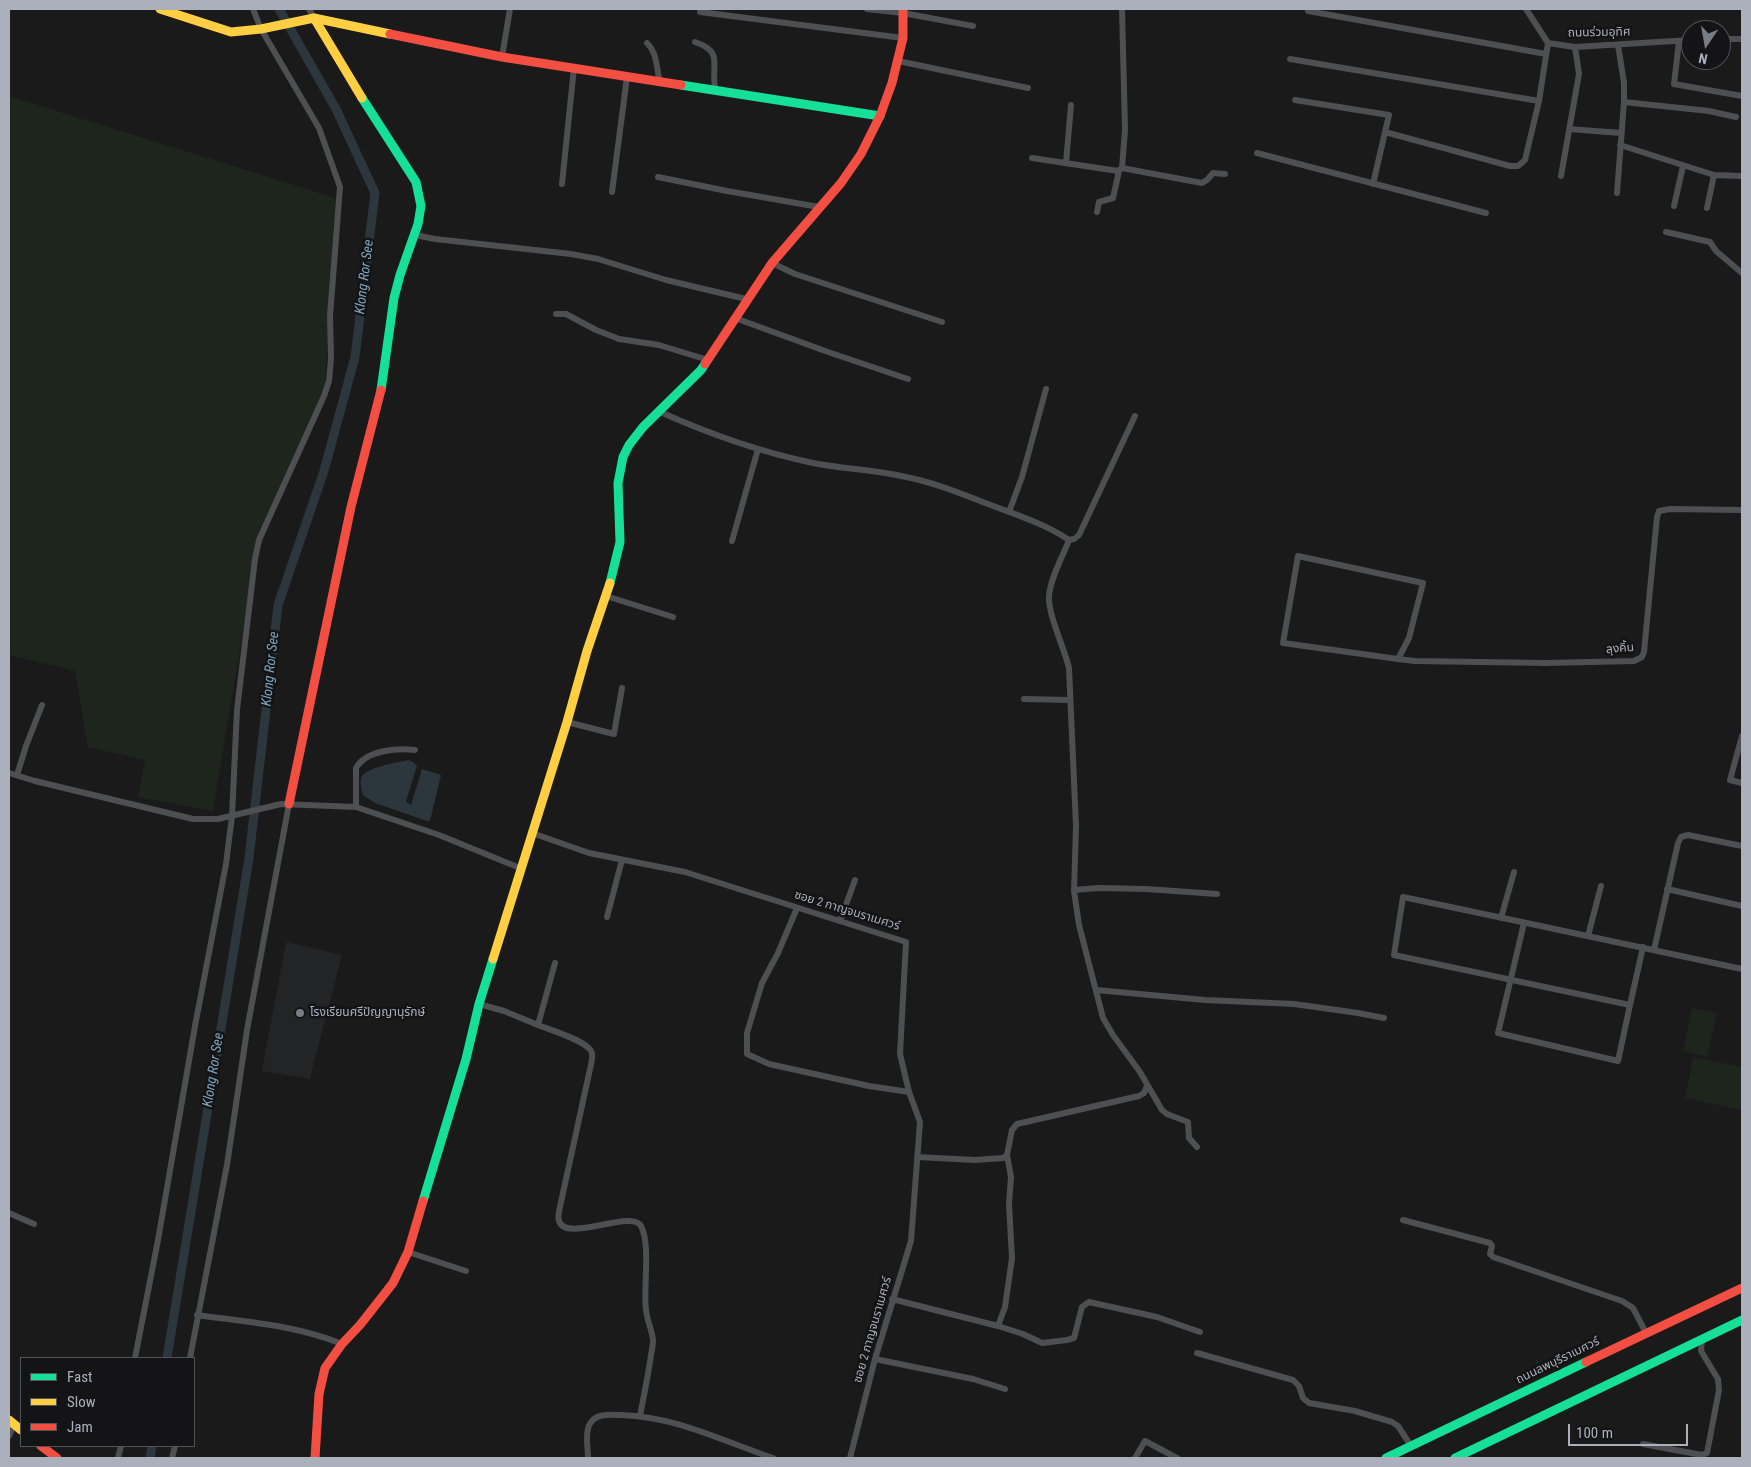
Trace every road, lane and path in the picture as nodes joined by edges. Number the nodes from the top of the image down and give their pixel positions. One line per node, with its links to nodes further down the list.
1 (160, 9): 13 (street)
2 (253, 9): 13 (street)
3 (309, 9): 11 (street)
4 (510, 9): 22 (street)
5 (701, 9): 14 (street)
6 (867, 9): 9 (street)
7 (1122, 9): 45 (street)
8 (1526, 9): 18 (street)
9 (903, 11): 12 (street); 14 (street)
10 (1308, 11): 21 (street)
11 (311, 18): 13 (street); 22 (street); 61 (street)
12 (973, 26)
13 (264, 28): 93 (street)
14 (903, 38): 24 (street)
15 (1680, 41): 19 (street, ถนนร่วมอุทิศ); 30 (street)
16 (695, 42): 29 (street)
17 (647, 43): 27 (street)
18 (1548, 43): 20 (street, ถนนร่วมอุทิศ); 21 (street)
19 (1618, 45): 20 (street, ถนนร่วมอุทิศ); 33 (street)
20 (1575, 47): 37 (street)
21 (1546, 54): 32 (street)
22 (502, 57): 25 (street)
23 (1290, 59): 32 (street)
24 (898, 61): 28 (street); 35 (street)
25 (574, 68): 26 (street); 51 (street)
26 (627, 76): 27 (street); 53 (street)
27 (660, 82): 29 (street)
28 (1028, 88)
29 (716, 91): 35 (street)
30 (1742, 96)
31 (1295, 100): 38 (street)
32 (1539, 100): 38 (street)
33 (1624, 102): 36 (street); 39 (street)
34 (1071, 105): 43 (street)
35 (880, 116): 56 (street)
36 (1736, 116)
37 (1569, 130): 39 (street); 47 (street)
38 (1385, 132): 52 (street)
39 (1621, 133): 40 (street)
40 (1620, 145): 44 (street); 54 (street)
41 (1257, 153): 52 (street)
42 (1032, 158): 43 (street)
43 (1066, 163): 45 (street)
44 (1683, 166): 48 (street); 55 (street)
45 (1121, 169): 46 (street); 58 (street)
46 (1225, 174)
47 (1561, 176)
48 (1714, 176): 49 (street); 57 (street)
49 (1742, 176)
50 (658, 177): 56 (street)
51 (562, 184)
52 (1373, 184): 59 (street)
53 (612, 192)
54 (1617, 193)
55 (1674, 206)
56 (819, 207): 62 (street)
57 (1707, 208)
58 (1097, 212)
59 (1486, 214)
60 (1666, 232): 63 (street)
61 (415, 235): 64 (street); 91 (street)
62 (772, 262): 64 (street); 67 (street)
63 (1742, 273)
64 (746, 299): 66 (street)
65 (556, 314): 68 (street)
66 (734, 318): 68 (street); 69 (street)
67 (942, 322)
68 (708, 360): 71 (street)
69 (908, 379)
70 (1046, 389): 75 (street)
71 (658, 411): 73 (street); 78 (street)
72 (1135, 416): 76 (street)
73 (758, 449): 75 (street); 77 (street)
74 (1742, 510): 80 (street, ลุงคิ้น)
75 (1009, 512): 76 (street)
76 (1068, 540): 83 (street)
77 (732, 541)
78 (606, 596): 79 (street); 85 (street)
79 (673, 617)
80 (1398, 659): 80 (street, ลุงคิ้น)
81 (622, 688): 85 (street)
82 (1024, 699): 83 (street)
83 (1070, 700): 102 (street)
84 (42, 705): 89 (street)
85 (567, 722): 94 (street)
86 (1742, 736): 90 (street)
87 (415, 750): 92 (street)
88 (9, 773): 89 (street)
89 (17, 775): 93 (street)
90 (1742, 782)
91 (285, 804): 92 (street); 93 (street); 133 (street)
92 (356, 807): 97 (street)
93 (234, 816): 141 (street)
94 (532, 833): 96 (street, ซอย 2 กาญจนราเมศวร์); 97 (street)
95 (1742, 846): 101 (street)
96 (622, 860): 105 (street, ซอย 2 กาญจนราเมศวร์); 106 (street)
97 (520, 868): 117 (street)
98 (1514, 872): 107 (street)
99 (855, 880): 108 (street)
100 (1601, 886): 110 (street)
101 (1667, 889): 104 (street); 112 (street)
102 (1074, 890): 103 (street); 116 (street)
103 (1217, 894)
104 (1742, 906)
105 (798, 908): 108 (street, ซอย 2 กาญจนราเมศวร์); 122 (street)
106 (607, 917)
107 (1502, 918): 109 (street); 115 (street)
108 (840, 921): 122 (street, ซอย 2 กาญจนราเมศวร์)
109 (1524, 923): 110 (street); 115 (street)
110 (1588, 936): 111 (street)
111 (1643, 947): 112 (street); 118 (street)
112 (1654, 950): 114 (street)
113 (555, 963): 120 (street)
114 (1742, 969)
115 (1511, 981): 118 (street); 118 (street)
116 (1096, 990): 119 (street); 121 (street)
117 (479, 1004): 120 (street); 129 (street)
118 (1630, 1005)
119 (1384, 1018)
120 (538, 1026): 145 (street)
121 (1147, 1086): 123 (street); 124 (street)
122 (909, 1092): 125 (street, ซอย 2 กาญจนราเมศวร์)
123 (1197, 1147)
124 (1007, 1155): 125 (street); 135 (street)
125 (917, 1157): 132 (street, ซอย 2 กาญจนราเมศวร์)
126 (9, 1213): 128 (street)
127 (1403, 1220): 137 (street)
128 (34, 1224)
129 (408, 1252): 130 (street); 139 (street)
130 (466, 1271)
131 (1742, 1288): 137 (street, ถนนลพบุรีราเมศวร์)
132 (892, 1299): 135 (street); 143 (street, ซอย 2 กาญจนราเมศวร์)
133 (197, 1314): 139 (street); 142 (street)
134 (1742, 1320): 138 (street)
135 (998, 1326): 136 (street)
136 (1200, 1332)
137 (1646, 1333): 149 (street, ถนนลพบุรีราเมศวร์)
138 (1702, 1339): 148 (street); 159 (street)
139 (342, 1344): 152 (street)
140 (1197, 1353): 149 (street)
141 (135, 1357)
142 (190, 1357)
143 (875, 1359): 144 (street); 155 (street, ซอย 2 กาญจนราเมศวร์)
144 (1005, 1389)
145 (640, 1416): 153 (street); 154 (street)
146 (15, 1424): 147 (street)
147 (9, 1436)
148 (1644, 1444)
149 (1411, 1446): 158 (street, ถนนลพบุรีราเมศวร์)
150 (42, 1447): 151 (street)
151 (56, 1458)
152 (315, 1458)
153 (588, 1458)
154 (773, 1458)
155 (850, 1458)
156 (1135, 1458): 157 (street)
157 (1176, 1458)
158 (1386, 1458)
159 (1454, 1458)

